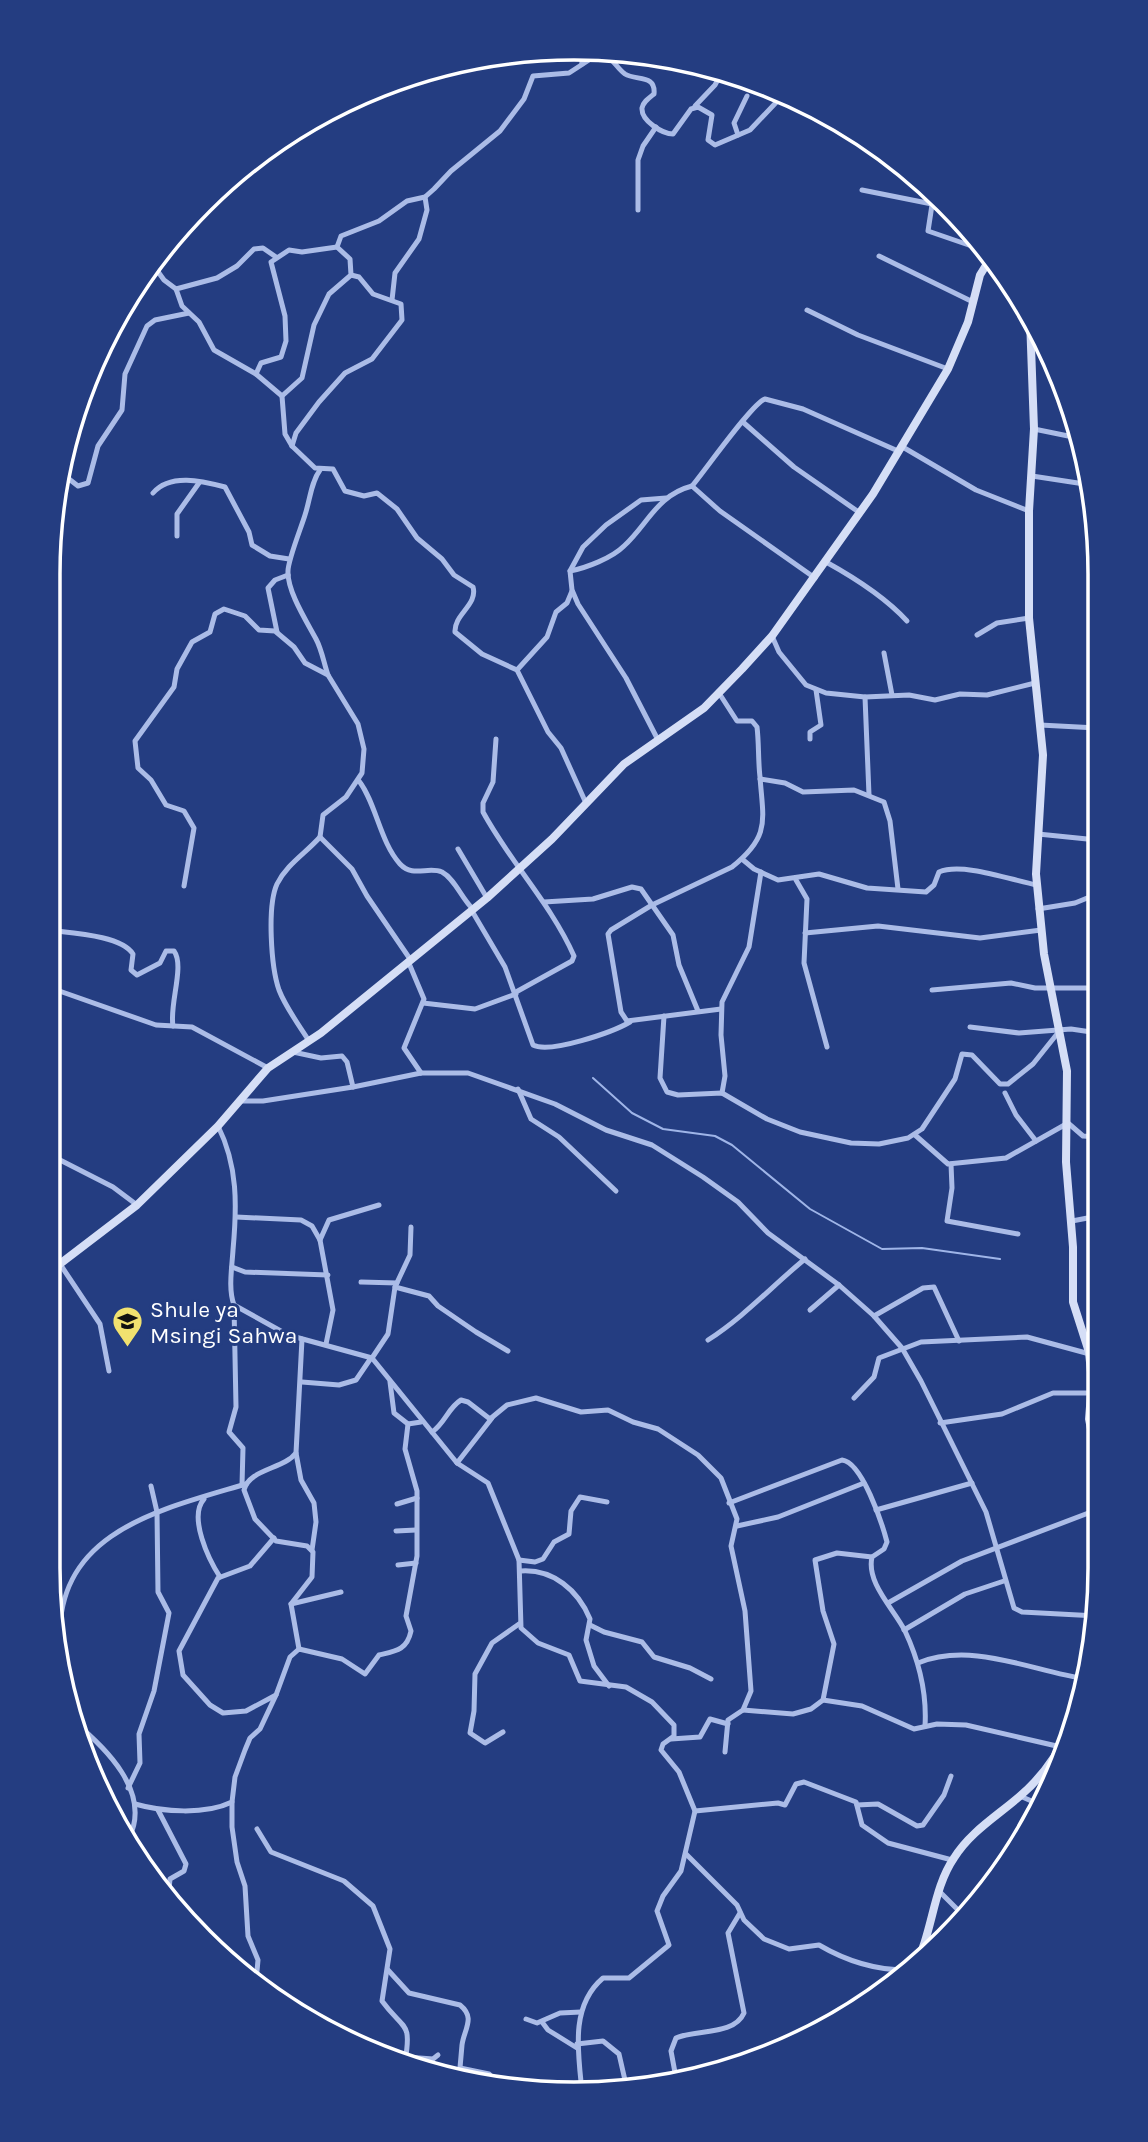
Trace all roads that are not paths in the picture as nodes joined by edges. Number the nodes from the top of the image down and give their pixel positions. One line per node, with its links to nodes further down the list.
1 (582, 60): 4 (street)
2 (588, 60): 4 (street)
3 (613, 61): 9 (street)
4 (582, 64): 12 (street)
5 (718, 80): 8 (street)
6 (747, 96): 10 (street)
7 (775, 101): 10 (street)
8 (695, 106): 9 (street); 10 (street)
9 (656, 127): 14 (street)
10 (738, 135)
11 (862, 190): 13 (street)
12 (425, 197): 15 (street); 23 (street)
13 (932, 204): 16 (street)
14 (638, 210)
15 (337, 247): 17 (street); 21 (street)
16 (970, 247)
17 (276, 257): 22 (street); 29 (street)
18 (879, 257): 24 (street)
19 (986, 266): 24 (street)
20 (158, 272): 22 (street)
21 (351, 275): 23 (street); 30 (street)
22 (176, 289): 26 (street)
23 (392, 300): 34 (street)
24 (973, 302): 28 (street)
25 (807, 310): 28 (street)
26 (189, 313): 29 (street); 38 (street)
27 (1031, 338): 32 (street)
28 (948, 369): 35 (street)
29 (256, 374): 30 (street)
30 (282, 396): 34 (street)
31 (744, 423): 35 (street); 41 (street); 45 (street)
32 (1034, 429): 33 (street); 37 (street)
33 (1070, 436)
34 (292, 446): 36 (street)
35 (899, 449): 44 (street); 45 (street)
36 (320, 470): 47 (street); 59 (street)
37 (1032, 476): 40 (street); 44 (street)
38 (68, 479)
39 (199, 483): 42 (street); 46 (street); 47 (street)
40 (1080, 483)
41 (692, 486): 43 (street); 51 (street)
42 (153, 493)
43 (666, 498): 49 (street); 49 (street)
44 (1029, 511): 53 (street)
45 (860, 513): 48 (street)
46 (177, 536)
47 (289, 559): 50 (street)
48 (826, 562): 51 (street); 54 (street)
49 (570, 571): 52 (street)
50 (288, 575): 55 (street); 60 (street)
51 (815, 578): 57 (street)
52 (572, 590): 59 (street); 70 (street)
53 (1029, 618): 56 (street); 61 (street)
54 (907, 621)
55 (277, 632): 60 (street); 84 (street)
56 (977, 635)
57 (772, 636): 62 (street); 63 (street)
58 (884, 653): 64 (street)
59 (517, 670): 74 (street)
60 (328, 675): 72 (street)
61 (1035, 683): 64 (street); 66 (street)
62 (816, 690): 65 (street); 69 (street)
63 (719, 693): 70 (street); 71 (street)
64 (892, 695): 65 (street)
65 (865, 697): 73 (street)
66 (1040, 724): 67 (street); 75 (street)
67 (1088, 728)
68 (496, 739): 80 (street)
69 (810, 739)
70 (658, 740): 74 (street)
71 (760, 779): 73 (street); 79 (street)
72 (359, 781): 76 (street); 91 (street)
73 (869, 795): 85 (street)
74 (585, 801): 80 (street)
75 (1037, 834): 77 (street); 83 (street)
76 (320, 837): 95 (street); 110 (street)
77 (1088, 839)
78 (458, 849): 86 (street)
79 (742, 859): 81 (street); 89 (street)
80 (520, 870): 86 (street); 88 (street)
81 (761, 872): 82 (street); 102 (street)
82 (796, 880): 85 (street); 94 (street)
83 (1037, 885): 85 (street); 90 (street)
84 (184, 886)
85 (898, 888)
86 (486, 898): 91 (street)
87 (1088, 898): 90 (street)
88 (544, 902): 89 (street); 100 (street)
89 (652, 905): 103 (street); 105 (street)
90 (1038, 909): 92 (street)
91 (473, 910): 95 (street); 100 (street)
92 (1041, 930): 94 (street); 96 (street)
93 (60, 931): 106 (street)
94 (805, 933): 111 (street)
95 (409, 960): 101 (street); 110 (street)
96 (1052, 987): 97 (street); 98 (street); 108 (street)
97 (1088, 988)
98 (932, 990)
99 (60, 991): 106 (street)
100 (516, 993): 101 (street); 105 (street)
101 (423, 1003): 114 (street)
102 (721, 1009): 103 (street); 117 (street)
103 (698, 1012): 104 (street)
104 (664, 1016): 105 (street); 117 (street)
105 (630, 1023)
106 (173, 1026): 113 (street)
107 (970, 1027): 108 (street)
108 (1061, 1030): 109 (street); 120 (street); 122 (street)
109 (1088, 1032)
110 (309, 1041): 112 (street)
111 (827, 1047)
112 (293, 1052): 113 (street); 115 (street)
113 (268, 1068): 119 (street)
114 (421, 1073): 115 (street); 116 (street)
115 (353, 1087): 119 (street)
116 (518, 1089): 127 (street); 136 (street)
117 (722, 1093): 122 (street)
118 (1005, 1093): 124 (street)
119 (242, 1101): 121 (street)
120 (1068, 1123): 123 (street); 124 (street); 132 (street)
121 (218, 1126): 128 (street); 130 (street)
122 (915, 1135): 126 (street)
123 (1088, 1136)
124 (1035, 1142): 126 (street)
125 (60, 1160): 128 (street)
126 (951, 1164): 134 (street)
127 (617, 1191)
128 (137, 1205): 137 (street)
129 (379, 1205): 135 (street)
130 (236, 1217): 135 (street); 138 (street)
131 (1088, 1218): 132 (street)
132 (1072, 1220): 150 (street)
133 (411, 1227): 141 (street)
134 (1018, 1234)
135 (320, 1240): 139 (street)
136 (805, 1259): 142 (street); 147 (street)
137 (60, 1264): 155 (street)
138 (232, 1268): 139 (street); 143 (street)
139 (328, 1275): 149 (street)
140 (360, 1282): 141 (street)
141 (396, 1285): 152 (street); 154 (street)
142 (839, 1285): 144 (street); 145 (street)
143 (234, 1305): 146 (street); 169 (street)
144 (810, 1310)
145 (874, 1316): 148 (street); 151 (street)
146 (302, 1339): 149 (street); 157 (street)
147 (708, 1340)
148 (959, 1341): 151 (street); 153 (street)
149 (326, 1344): 154 (street)
150 (1088, 1347)
151 (901, 1348): 159 (street); 162 (street)
152 (508, 1350)
153 (1088, 1352)
154 (371, 1358): 156 (street); 157 (street)
155 (109, 1371)
156 (390, 1381): 161 (street); 163 (street)
157 (302, 1382): 165 (street)
158 (1088, 1393): 162 (street)
159 (853, 1398)
160 (492, 1418): 164 (street); 166 (street); 174 (street)
161 (421, 1422): 163 (street); 164 (street)
162 (940, 1423): 168 (street)
163 (408, 1424): 171 (street)
164 (432, 1432): 166 (street)
165 (296, 1453): 169 (street); 183 (street)
166 (457, 1464): 186 (street)
167 (864, 1483): 174 (street); 176 (street); 179 (street)
168 (972, 1483): 176 (street); 184 (street)
169 (244, 1484): 172 (street); 182 (street)
170 (152, 1486): 177 (street)
171 (417, 1498): 175 (street); 180 (street)
172 (204, 1499): 177 (street); 190 (street)
173 (607, 1502): 186 (street)
174 (729, 1503): 179 (street)
175 (397, 1504)
176 (876, 1510): 185 (street)
177 (158, 1512): 193 (street); 217 (street)
178 (1088, 1513): 184 (street)
179 (737, 1526): 207 (street)
180 (416, 1530): 181 (street); 187 (street)
181 (396, 1531)
182 (274, 1538): 183 (street); 190 (street)
183 (312, 1550): 195 (street)
184 (996, 1550): 191 (street); 194 (street)
185 (872, 1557): 194 (street); 206 (street)
186 (519, 1560): 189 (street)
187 (416, 1563): 188 (street); 200 (street)
188 (398, 1565)
189 (521, 1571): 197 (street); 198 (street)
190 (220, 1577): 205 (street)
191 (1004, 1581): 196 (street); 199 (street)
192 (341, 1592): 195 (street)
193 (61, 1603)
194 (888, 1603): 199 (street)
195 (291, 1604): 200 (street)
196 (1086, 1615)
197 (519, 1624): 204 (street); 210 (street)
198 (590, 1625): 202 (street); 204 (street)
199 (904, 1630): 201 (street)
200 (299, 1649): 205 (street)
201 (918, 1663): 203 (street); 209 (street)
202 (711, 1679)
203 (1076, 1680)
204 (610, 1686): 212 (street)
205 (276, 1695): 220 (street)
206 (822, 1700): 207 (street); 209 (street)
207 (743, 1710): 208 (street)
208 (728, 1724): 212 (street); 214 (street)
209 (925, 1726): 213 (street)
210 (503, 1732)
211 (88, 1735): 217 (street)
212 (671, 1739): 224 (street)
213 (1056, 1745)
214 (725, 1752)
215 (1049, 1765): 218 (street)
216 (951, 1776): 222 (street)
217 (128, 1787): 221 (street)
218 (1020, 1796): 219 (street); 228 (street)
219 (1032, 1801)
220 (232, 1802): 223 (street); 236 (street)
221 (135, 1804): 223 (street); 225 (street)
222 (857, 1805): 224 (street); 228 (street)
223 (159, 1810): 229 (street)
224 (695, 1811): 227 (street)
225 (132, 1829)
226 (257, 1829): 235 (street)
227 (685, 1854): 232 (street); 237 (street)
228 (952, 1860): 230 (street)
229 (169, 1885)
230 (939, 1891): 231 (street); 233 (street)
231 (958, 1910)
232 (740, 1913): 234 (street); 245 (street)
233 (924, 1945)
234 (898, 1967)
235 (388, 1970): 241 (street); 244 (street)
236 (257, 1973)
237 (581, 2012): 239 (street); 240 (street)
238 (526, 2019): 239 (street)
239 (542, 2022): 240 (street)
240 (577, 2046): 247 (street); 248 (street)
241 (406, 2054)
242 (438, 2055): 243 (street)
243 (422, 2059)
244 (460, 2068): 246 (street)
245 (675, 2073)
246 (490, 2075)
247 (625, 2079)
248 (581, 2082)

